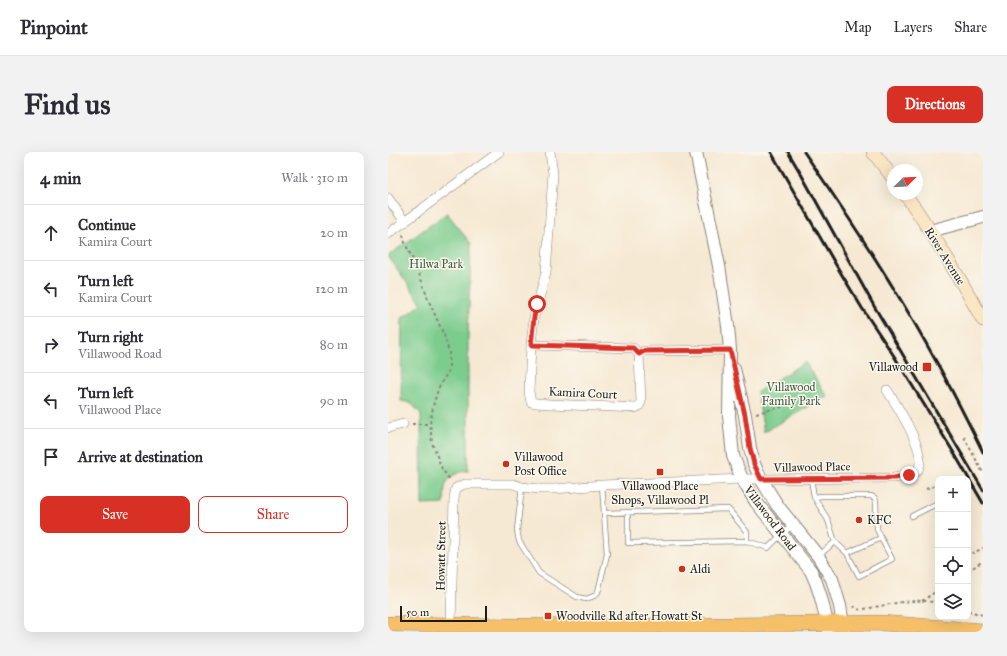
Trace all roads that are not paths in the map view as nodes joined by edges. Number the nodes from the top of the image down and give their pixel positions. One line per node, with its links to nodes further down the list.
1 (500, 152): 9 (street)
2 (550, 152): 13 (street, Kamira Court)
3 (696, 152): 14 (street, Villawood Road)
4 (873, 152): 5 (main road)
5 (887, 170)
6 (388, 198): 9 (street)
7 (908, 200): 10 (main road, River Avenue)
8 (983, 217): 10 (street)
9 (405, 222): 11 (street)
10 (930, 231): 12 (main road, River Avenue)
11 (388, 234)
12 (983, 320)
13 (531, 345): 15 (street); 15 (street, Kamira Court)
14 (730, 350): 15 (street); 19 (street, Villawood Road); 20 (street, Villawood Road)
15 (639, 354)
16 (887, 390): 21 (street, Villawood Place)
17 (403, 424): 18 (street)
18 (388, 428)
19 (742, 479): 20 (street, Villawood Place); 22 (street, Villawood Place); 31 (street, Villawood Road)
20 (761, 479): 21 (street, Villawood Place); 30 (street, Villawood Road)
21 (811, 479): 25 (lane)
22 (602, 485): 23 (street, Villawood Place); 27 (lane)
23 (522, 487): 24 (street, Villawood Place); 27 (lane)
24 (456, 488): 38 (street, Howatt Street)
25 (814, 497): 32 (lane); 34 (lane)
26 (935, 504): 29 (lane)
27 (605, 513): 28 (lane)
28 (628, 513): 33 (lane); 33 (lane)
29 (912, 516)
30 (793, 525): 31 (lane); 36 (street, Villawood Road)
31 (781, 535): 33 (lane); 39 (street, Villawood Road)
32 (881, 538): 35 (lane); 35 (lane)
33 (747, 541)
34 (835, 542): 35 (lane); 36 (lane)
35 (847, 553)
36 (818, 556): 40 (street, Villawood Road)
37 (388, 624): 38 (main road)
38 (452, 628): 39 (main road)
39 (828, 628): 40 (main road)
40 (843, 628): 41 (main road)
41 (983, 630)

